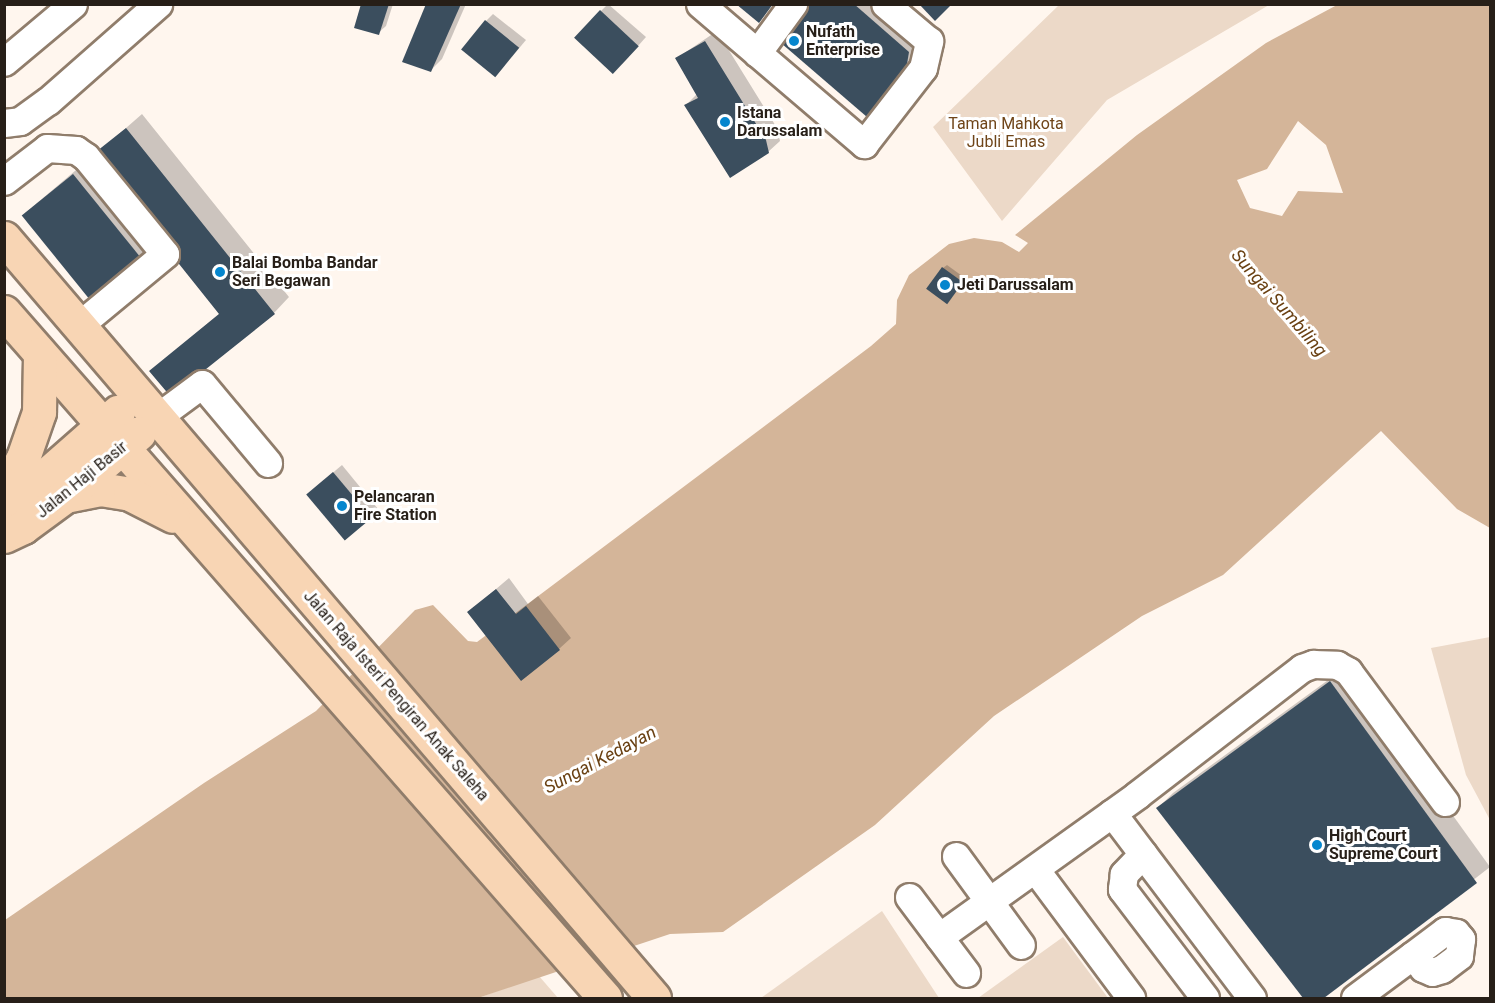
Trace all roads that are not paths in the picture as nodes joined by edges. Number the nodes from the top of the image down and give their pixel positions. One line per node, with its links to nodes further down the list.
1 (73, 4): 7 (street)
2 (158, 4): 8 (street)
3 (700, 4): 6 (street)
4 (793, 4): 6 (street)
5 (885, 4): 6 (street)
6 (757, 53)
7 (4, 62)
8 (4, 123)
9 (4, 181): 12 (street)
10 (4, 238): 12 (main road, Jalan Raja Isteri Pengiran Anak Saleha)
11 (4, 312): 13 (main road)
12 (78, 326): 14 (main road, Jalan Raja Isteri Pengiran Anak Saleha)
13 (40, 354): 15 (main road); 17 (main road)
14 (146, 406): 15 (main road, Jalan Haji Basir); 16 (street); 33 (main road, Jalan Raja Isteri Pengiran Anak Saleha)
15 (112, 437): 18 (main road, Jalan Haji Basir); 19 (main road, Jalan Haji Basir); 20 (main road)
16 (268, 463)
17 (4, 492)
18 (65, 496): 20 (main road); 21 (main road, Jalan Haji Basir)
19 (4, 512)
20 (195, 530): 34 (main road)
21 (4, 536)
22 (1445, 802): 23 (street)
23 (1112, 813): 24 (street); 26 (street)
24 (1143, 854): 36 (street); 37 (street)
25 (956, 856): 28 (street)
26 (1035, 869): 28 (street); 35 (street)
27 (909, 897): 29 (street)
28 (989, 901): 29 (street); 30 (street)
29 (939, 936): 32 (street)
30 (1021, 945)
31 (1413, 955): 38 (street)
32 (966, 973)
33 (646, 989)
34 (604, 999)
35 (1131, 999)
36 (1205, 999)
37 (1252, 999)
38 (1355, 999)

